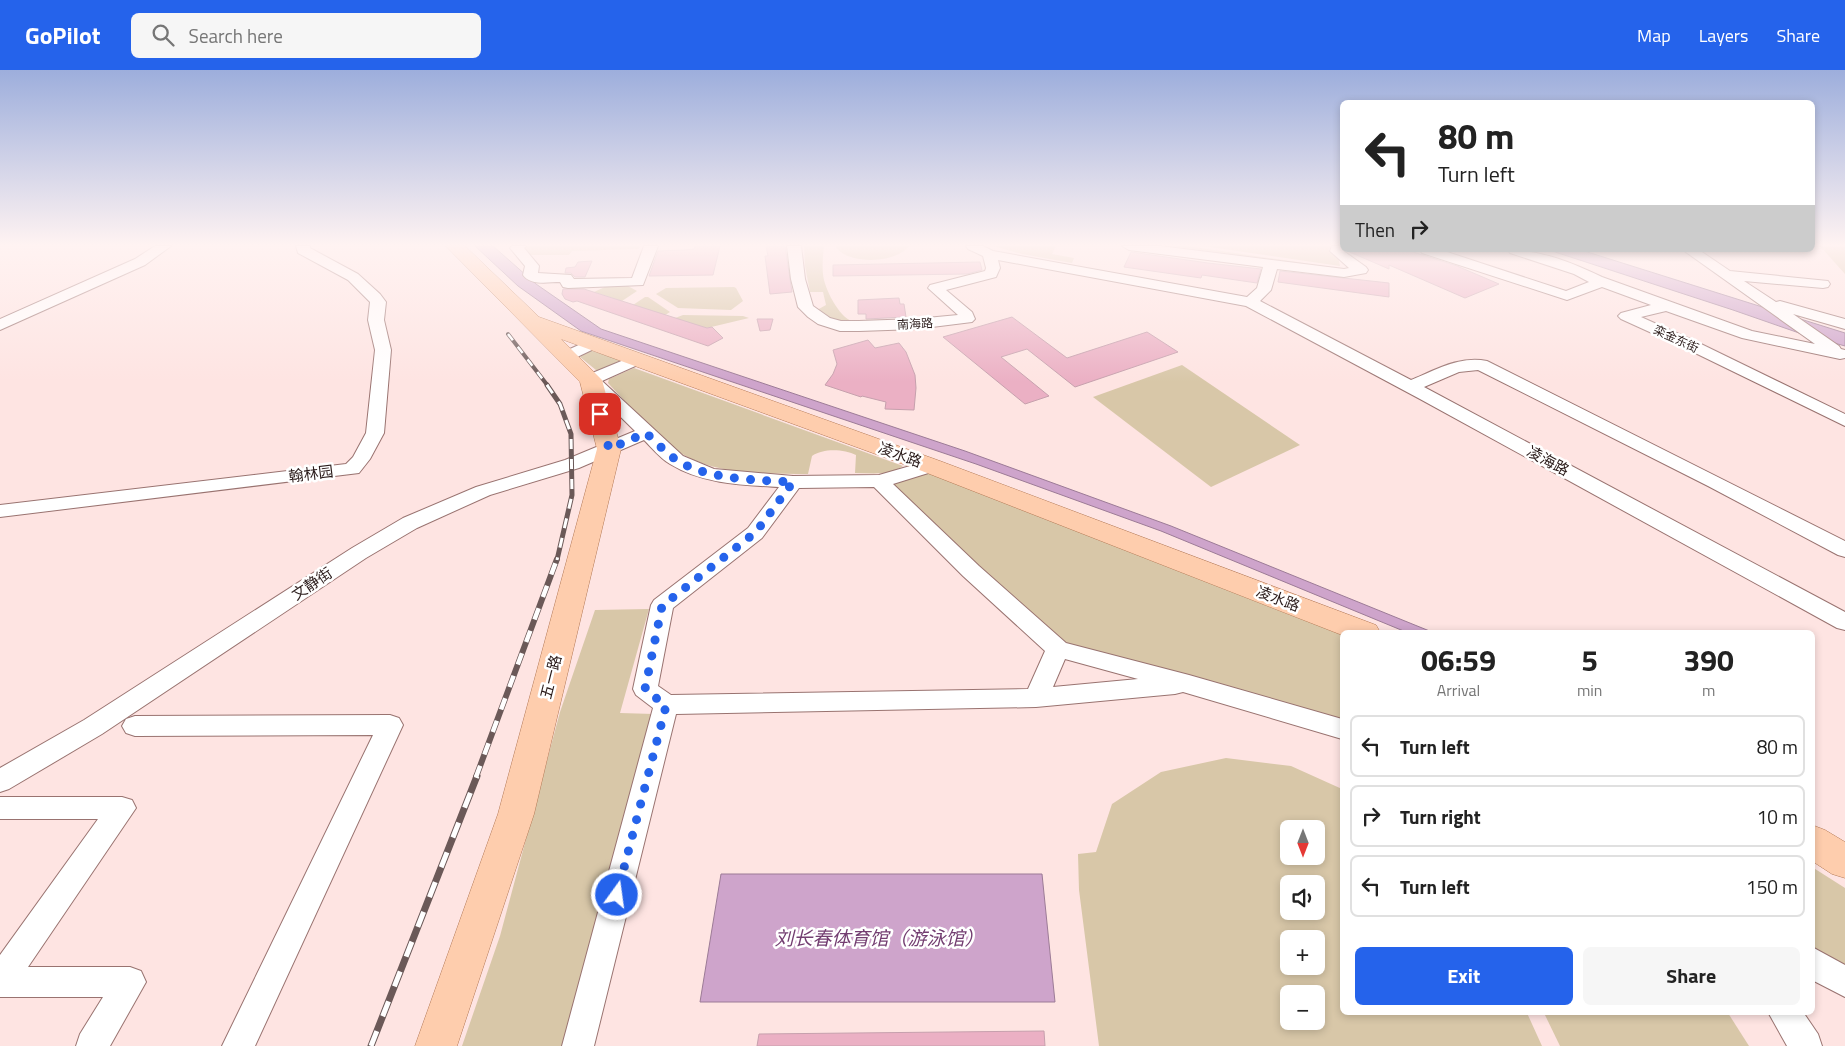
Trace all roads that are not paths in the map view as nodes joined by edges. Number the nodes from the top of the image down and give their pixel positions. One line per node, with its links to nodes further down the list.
1 (74, 292): 17 (street)
2 (369, 292): 32 (street, 翰林园)
3 (502, 292): 15 (main road, 凌水路)
4 (802, 292): 5 (street, 南海路)
5 (939, 292)
6 (1193, 292): 12 (street, 凌海路)
7 (1262, 292): 12 (street)
8 (1553, 292): 9 (street)
9 (1578, 292)
10 (1628, 292): 14 (street)
11 (1749, 292): 13 (street, 栾金东街)
12 (1250, 302): 25 (street, 凌海路)
13 (1766, 303): 16 (street); 21 (street, 栾金东街)
14 (1667, 306): 18 (street, 栾金东街); 20 (street, 栾金东街)
15 (534, 322): 19 (main road, 凌水路); 22 (main road)
16 (1845, 324)
17 (0, 325)
18 (1748, 335): 20 (street); 21 (street, 栾金东街)
19 (592, 344): 22 (street); 23 (main road, 凌水路)
20 (1693, 346): 26 (street, 栾金东街)
21 (1839, 354)
22 (567, 356): 24 (main road)
23 (636, 360): 24 (street); 29 (main road, 凌水路)
24 (591, 380): 27 (street); 28 (main road, 五一路)
25 (1411, 387): 33 (street); 34 (street, 凌海路)
26 (1845, 421)
27 (646, 433): 28 (street, 文静街); 31 (street)
28 (609, 449): 42 (street, 文静街); 52 (main road, 五一路)
29 (931, 466): 30 (street); 35 (main road, 凌水路)
30 (879, 481): 31 (street); 36 (street)
31 (793, 482): 39 (street)
32 (0, 511)
33 (1845, 550)
34 (1845, 622)
35 (1360, 630)
36 (1058, 649): 37 (street); 38 (street)
37 (1189, 684): 38 (street); 41 (street)
38 (1036, 698): 39 (street)
39 (666, 706): 53 (street)
40 (135, 726): 51 (street)
41 (1340, 729)
42 (0, 781)
43 (0, 808): 47 (street)
44 (1815, 843): 45 (main road)
45 (1845, 862)
46 (1815, 964): 48 (street)
47 (0, 981): 50 (street)
48 (1845, 982)
49 (1786, 1015): 54 (street)
50 (92, 1046)
51 (238, 1046)
52 (436, 1046)
53 (578, 1046)
54 (1806, 1046)

